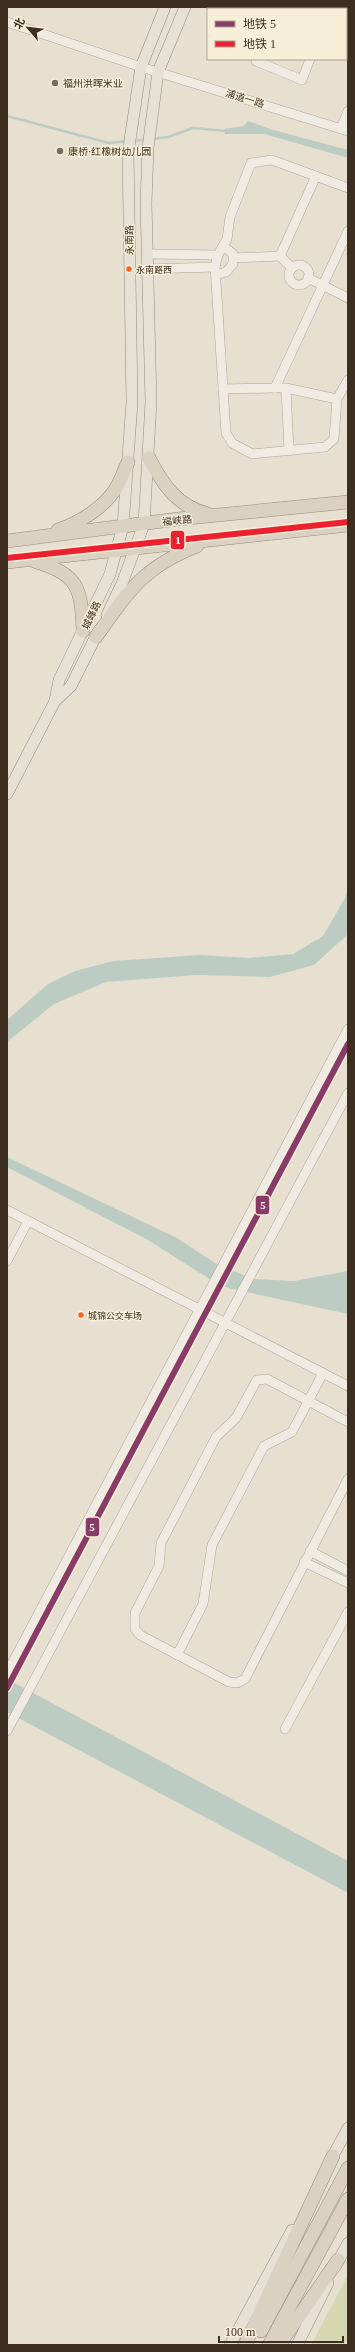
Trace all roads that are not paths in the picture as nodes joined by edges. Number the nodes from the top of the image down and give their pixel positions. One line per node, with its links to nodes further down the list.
1 (165, 7): 6 (main road, 永南路)
2 (185, 7): 7 (main road, 城峰路)
3 (7, 22): 6 (street, 浦道一路)
4 (256, 60): 5 (street)
5 (310, 60)
6 (141, 67): 7 (street, 浦道一路); 31 (main road, 永南路)
7 (158, 72): 9 (street, 浦道一路); 14 (main road, 城峰路)
8 (348, 111): 9 (street)
9 (344, 130)
10 (316, 176): 11 (street); 13 (street); 16 (street)
11 (348, 188)
12 (348, 232): 22 (street)
13 (223, 246): 15 (street); 17 (street)
14 (148, 254): 15 (street); 19 (main road, 城峰路)
15 (218, 254): 20 (street)
16 (280, 256): 17 (street); 18 (street)
17 (234, 258): 20 (street)
18 (292, 268): 21 (street); 21 (street)
19 (148, 269): 20 (street); 30 (main road, 城峰路)
20 (216, 271): 27 (street)
21 (308, 278): 22 (street)
22 (322, 286): 23 (street); 25 (street)
23 (348, 298)
24 (348, 380): 28 (street)
25 (275, 388): 26 (street); 27 (street)
26 (286, 388): 28 (street); 29 (street)
27 (223, 389): 29 (street)
28 (337, 399): 29 (street)
29 (289, 450)
30 (149, 458): 34 (highway); 35 (main road, 城峰路)
31 (128, 462): 37 (main road, 永南路); 39 (highway)
32 (348, 502): 33 (highway, 福峡路)
33 (238, 514): 34 (highway, 福峡路); 38 (highway)
34 (215, 516): 35 (highway, 福峡路)
35 (144, 524): 37 (highway, 福峡路); 42 (main road, 城峰路)
36 (348, 525): 38 (highway)
37 (123, 526): 39 (highway, 福峡路); 43 (main road, 城峰路)
38 (239, 536): 40 (highway)
39 (38, 538): 41 (highway, 福峡路)
40 (214, 539): 42 (highway); 49 (highway)
41 (8, 541): 45 (highway)
42 (135, 548): 43 (highway); 47 (main road, 城峰路)
43 (118, 552): 44 (highway); 46 (main road, 城峰路)
44 (30, 560): 45 (highway); 48 (highway)
45 (9, 562)
46 (96, 604): 47 (main road); 48 (main road, 城峰路)
47 (109, 610): 49 (main road, 城峰路)
48 (83, 631): 50 (main road, 城峰路)
49 (96, 637): 50 (main road, 城峰路)
50 (56, 701): 51 (main road, 城峰路)
51 (7, 794)
52 (348, 1029): 57 (street)
53 (348, 1093): 58 (street)
54 (7, 1210): 55 (street)
55 (28, 1221): 56 (street); 57 (street)
56 (7, 1261)
57 (198, 1310): 58 (street); 70 (street)
58 (225, 1323): 59 (street); 72 (street)
59 (323, 1373): 60 (street); 61 (street)
60 (348, 1386)
61 (308, 1401): 62 (street); 69 (street); 69 (street)
62 (348, 1422)
63 (348, 1478): 64 (street)
64 (310, 1551): 65 (street); 66 (street)
65 (304, 1562): 67 (street); 69 (street)
66 (348, 1571)
67 (348, 1583)
68 (348, 1612): 71 (street)
69 (177, 1654)
70 (7, 1673)
71 (285, 1729)
72 (7, 1731)
73 (348, 2128): 74 (main road)
74 (333, 2156): 79 (main road); 80 (highway)
75 (348, 2168): 81 (highway)
76 (348, 2199): 82 (highway)
77 (348, 2243): 78 (main road)
78 (338, 2260): 83 (highway); 84 (main road)
79 (230, 2345)
80 (245, 2345)
81 (254, 2345)
82 (269, 2345)
83 (279, 2345)
84 (297, 2345)

